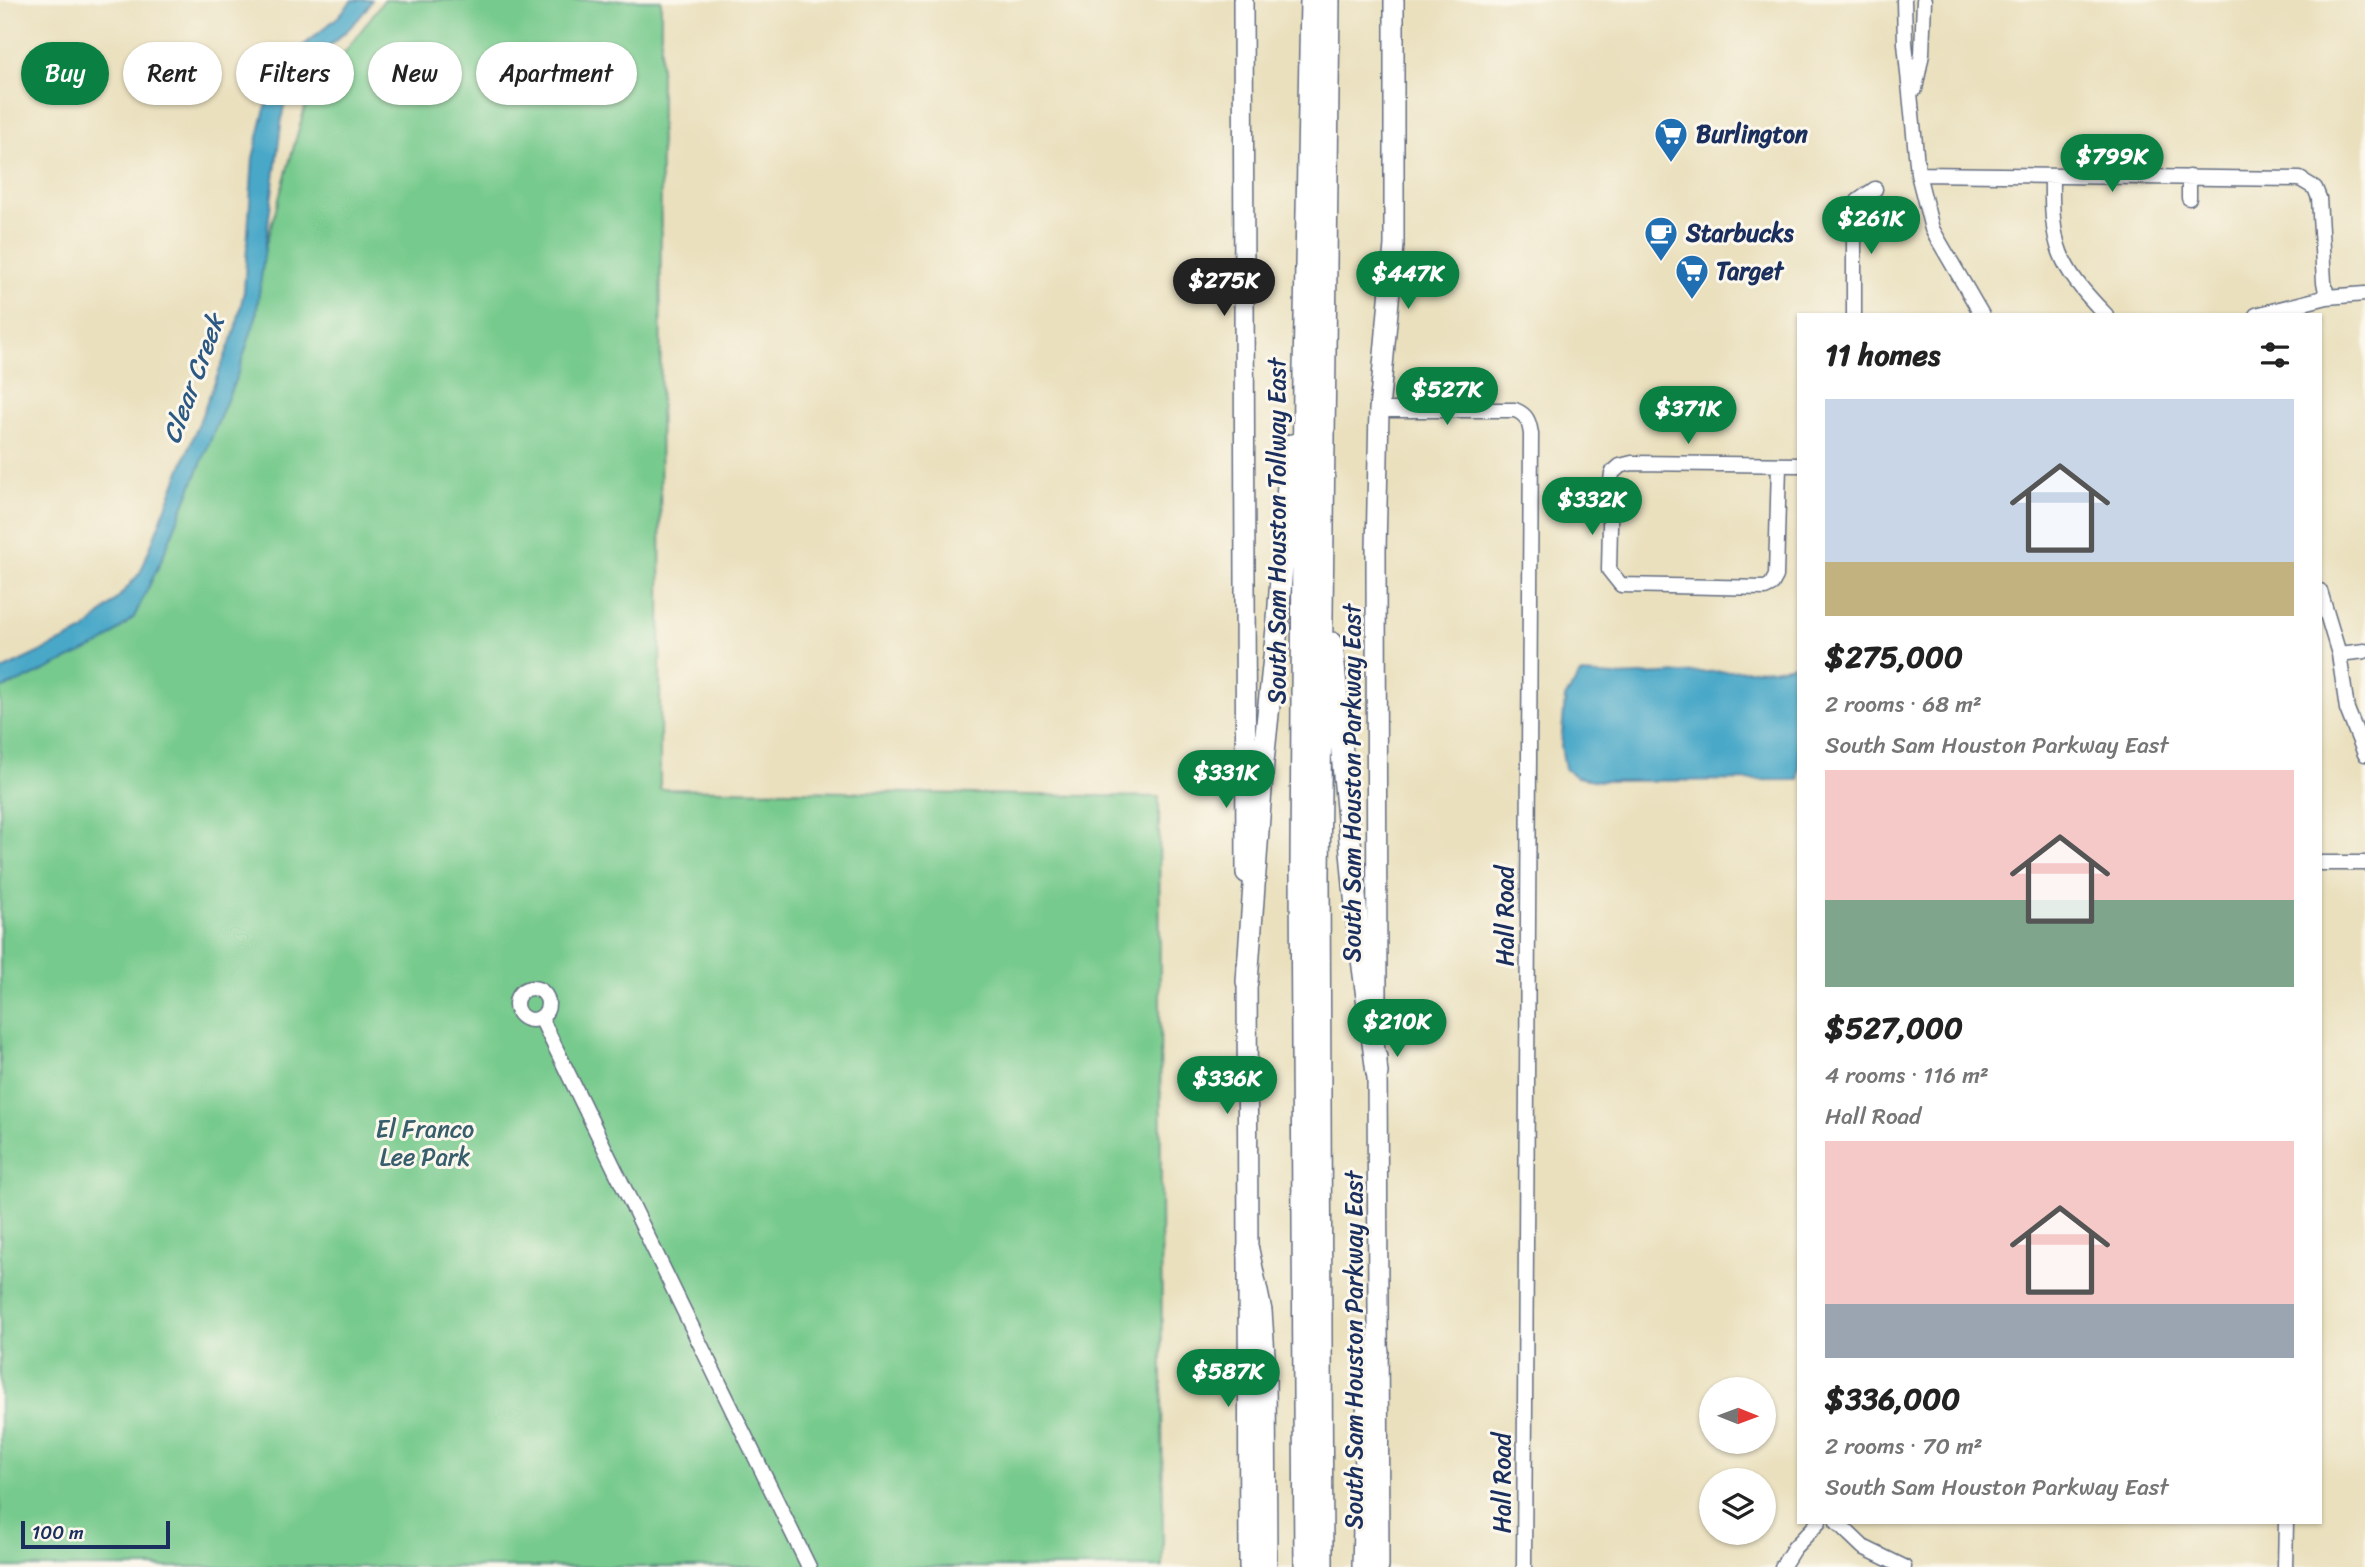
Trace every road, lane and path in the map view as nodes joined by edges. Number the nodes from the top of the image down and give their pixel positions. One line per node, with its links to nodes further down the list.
1 (1261, 0): 7 (main road)
2 (1311, 0): 8 (highway, South Sam Houston Tollway East)
3 (1329, 0): 8 (highway, South Sam Houston Tollway East)
4 (1904, 0): 9 (street)
5 (1924, 0): 9 (street)
6 (1390, 4): 22 (main road, South Sam Houston Parkway East)
7 (1243, 7): 32 (main road)
8 (1320, 45): 21 (highway, South Sam Houston Tollway East); 25 (highway, South Sam Houston Tollway East)
9 (1912, 104): 10 (street)
10 (1918, 174): 11 (street); 18 (street)
11 (2052, 176): 12 (street); 19 (street)
12 (2189, 177): 14 (street); 16 (street)
13 (1875, 189): 17 (street)
14 (2189, 198)
15 (2365, 294): 16 (street)
16 (2327, 297): 20 (street)
17 (1854, 313)
18 (1981, 313)
19 (2104, 313)
20 (2264, 313)
21 (1304, 371): 32 (highway); 43 (highway, South Sam Houston Tollway East)
22 (1379, 410): 34 (main road, South Sam Houston Parkway East); 47 (street, Hall Road)
23 (1779, 464): 23 (street); 24 (street)
24 (1797, 465)
25 (1321, 543): 34 (highway); 44 (highway, South Sam Houston Tollway East)
26 (2322, 598): 28 (street)
27 (2365, 651): 28 (street)
28 (2339, 654): 29 (street)
29 (2365, 754)
30 (2322, 863): 31 (street)
31 (2365, 863)
32 (1247, 982): 35 (main road)
33 (541, 1018): 40 (street)
34 (1377, 1073): 36 (main road, South Sam Houston Parkway East)
35 (1248, 1250): 41 (main road); 42 (highway)
36 (1378, 1351): 45 (highway); 46 (main road, South Sam Houston Parkway East)
37 (1817, 1524): 48 (street)
38 (1838, 1524): 49 (street)
39 (2286, 1524): 50 (street)
40 (809, 1567)
41 (1249, 1567)
42 (1266, 1567)
43 (1306, 1567)
44 (1322, 1567)
45 (1363, 1567)
46 (1379, 1567)
47 (1524, 1567)
48 (1782, 1567)
49 (1905, 1567)
50 (2286, 1567)

